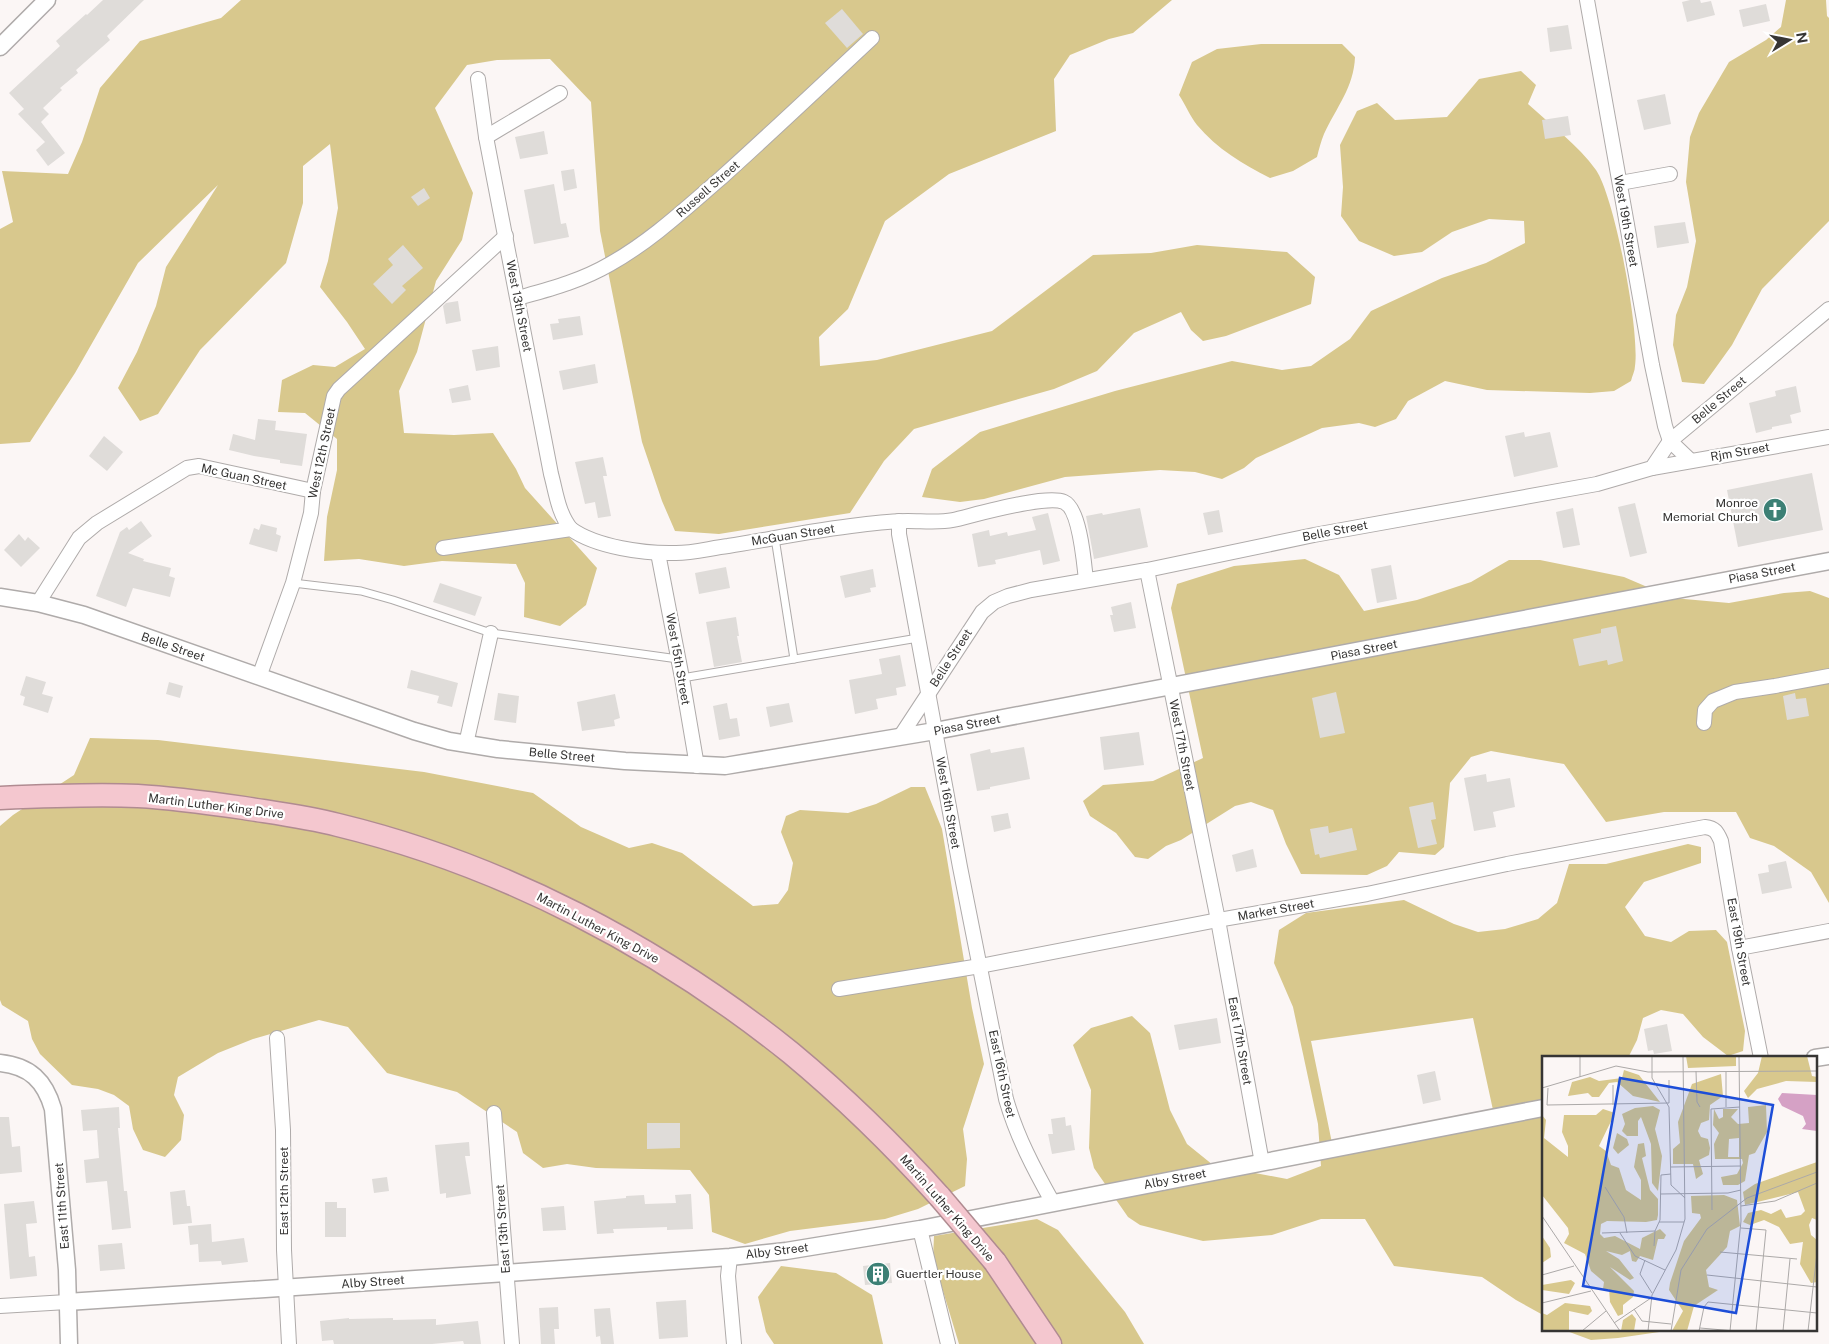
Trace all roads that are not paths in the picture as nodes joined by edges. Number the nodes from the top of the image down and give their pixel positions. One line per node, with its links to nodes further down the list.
1 (47, 0): 4 (street)
2 (1587, 0): 9 (street, West 19th Street)
3 (872, 38): 11 (street, Russell Street)
4 (0, 47)
5 (478, 79): 7 (street, West 13th Street)
6 (560, 93): 7 (street)
7 (486, 137): 10 (street, West 13th Street)
8 (1670, 174): 9 (street)
9 (1620, 183): 14 (street, West 19th Street)
10 (506, 236): 11 (street, West 13th Street); 17 (street, West 12th Street)
11 (518, 298): 19 (street, West 13th Street)
12 (1829, 309): 14 (street, Belle Street)
13 (1829, 437): 15 (street, Rjm Street)
14 (1670, 442): 15 (street); 16 (street, Belle Street)
15 (1691, 461): 16 (street, Rjm Street)
16 (1652, 468): 24 (street, Belle Street)
17 (312, 491): 26 (street, West 12th Street); 28 (street, Mc Guan Street)
18 (899, 521): 20 (street, McGuan Street); 25 (street, McGuan Street); 30 (street, West 16th Street)
19 (570, 529): 21 (street); 22 (street, McGuan Street)
20 (775, 538): 22 (street, McGuan Street); 32 (lane)
21 (443, 548)
22 (658, 553): 31 (street, West 15th Street)
23 (1829, 561): 36 (street, Piasa Street)
24 (1147, 570): 25 (street, Belle Street); 36 (street, West 17th Street)
25 (1086, 580): 37 (street, Belle Street)
26 (293, 583): 29 (lane); 33 (street, West 12th Street)
27 (0, 597): 28 (street, Belle Street)
28 (38, 603): 33 (street, Belle Street)
29 (491, 633): 31 (lane); 41 (street)
30 (918, 638): 32 (lane); 37 (street, West 16th Street)
31 (678, 659): 35 (street, West 15th Street)
32 (794, 659): 35 (lane)
33 (259, 676): 41 (street, Belle Street)
34 (1829, 676): 38 (street)
35 (682, 678): 42 (street, West 15th Street)
36 (1170, 687): 39 (street, Piasa Street); 45 (street, West 17th Street)
37 (928, 693): 39 (street, West 16th Street); 40 (street, Belle Street)
38 (1704, 723)
39 (935, 731): 40 (street, Piasa Street); 48 (street, West 16th Street)
40 (900, 737): 42 (street, Belle Street)
41 (466, 744): 42 (street, Belle Street)
42 (697, 766)
43 (0, 798): 70 (highway, Martin Luther King Drive, bridge)
44 (1713, 828): 45 (street, Market Street); 47 (street, East 19th Street)
45 (1218, 920): 48 (street, Market Street); 57 (street, East 17th Street)
46 (1829, 931): 47 (street)
47 (1739, 948): 51 (street, East 19th Street)
48 (980, 966): 49 (street, Market Street); 58 (street, East 16th Street)
49 (839, 989)
50 (277, 1038): 62 (street, East 12th Street)
51 (1761, 1056)
52 (1829, 1056): 53 (street)
53 (1816, 1058)
54 (0, 1063): 63 (street, East 11th Street)
55 (1542, 1108): 57 (street, Alby Street)
56 (494, 1113): 61 (street, East 13th Street)
57 (1262, 1162): 58 (street, Alby Street)
58 (1053, 1203): 59 (street, Alby Street)
59 (920, 1229): 60 (street, Alby Street); 69 (street)
60 (730, 1257): 61 (street, Alby Street); 68 (street)
61 (506, 1273): 62 (street, Alby Street); 67 (street, East 13th Street)
62 (286, 1288): 63 (street, Alby Street); 66 (street, East 12th Street)
63 (67, 1302): 64 (street, Alby Street); 65 (street, East 11th Street)
64 (0, 1306)
65 (69, 1344)
66 (289, 1344)
67 (512, 1344)
68 (734, 1344)
69 (948, 1344)
70 (1050, 1344)

